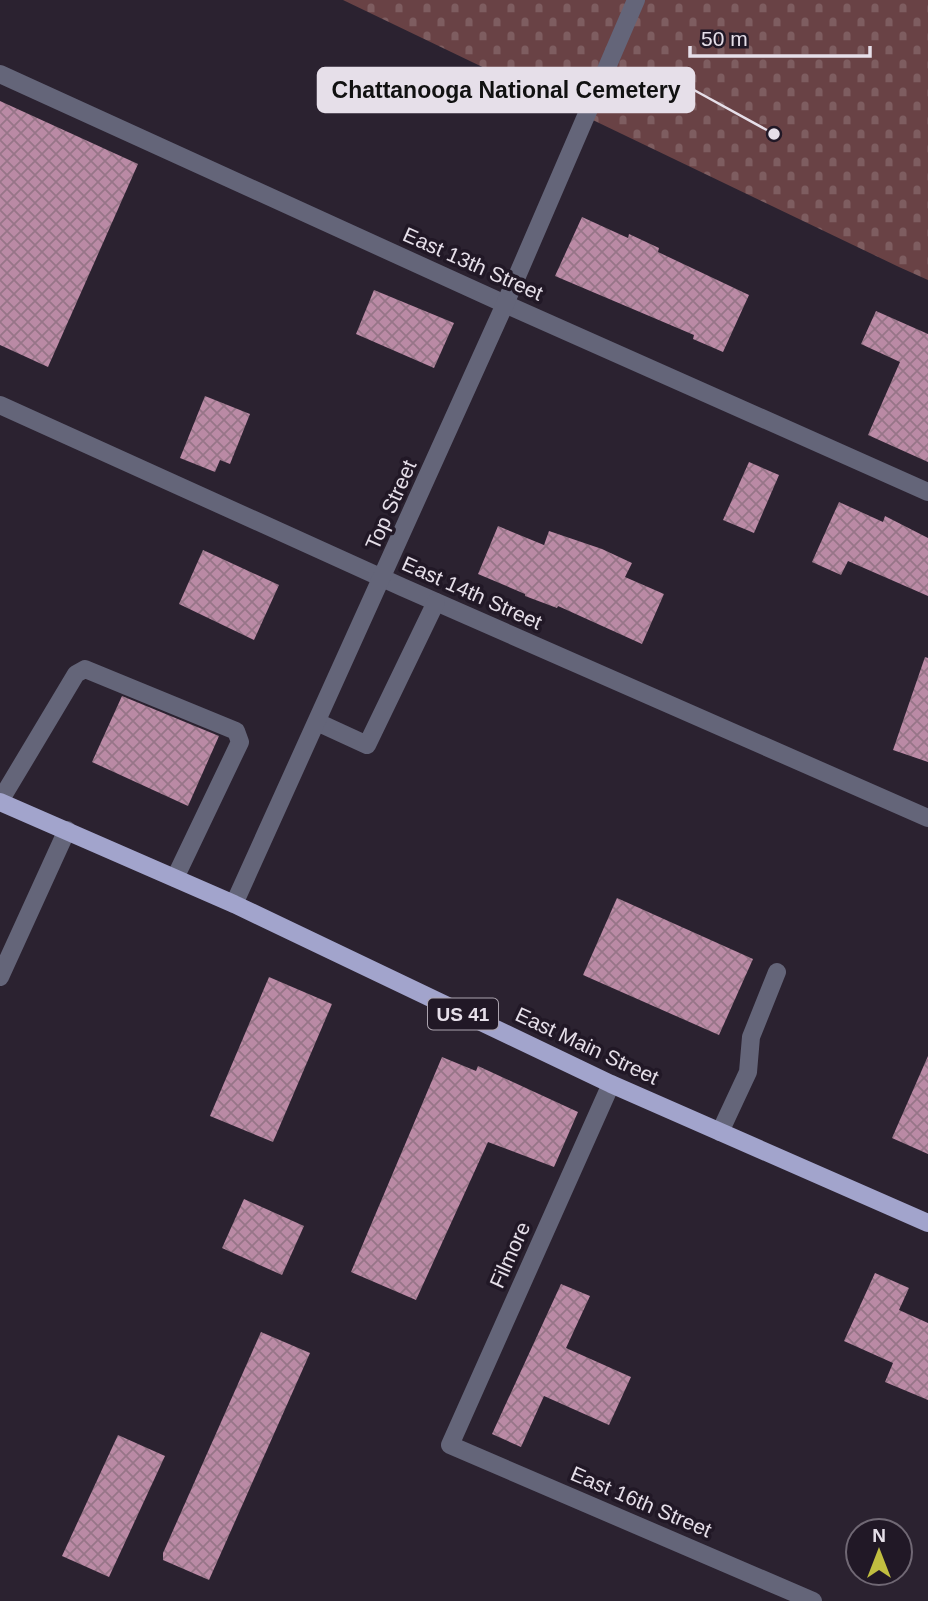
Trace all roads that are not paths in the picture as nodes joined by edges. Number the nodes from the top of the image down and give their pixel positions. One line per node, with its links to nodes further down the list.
1 (636, 0): 3 (street, Top Street)
2 (0, 74): 3 (street, East 13th Street)
3 (505, 304): 5 (street, East 13th Street); 6 (street, Top Street)
4 (0, 405): 6 (street, East 14th Street)
5 (928, 492)
6 (383, 578): 7 (street, East 14th Street); 8 (street, Top Street)
7 (436, 601): 8 (street); 10 (street, East 14th Street)
8 (317, 722): 13 (street, Top Street)
9 (0, 802): 11 (main road, East Main Street / US 41); 12 (street)
10 (928, 818)
11 (67, 830): 12 (main road, East Main Street / US 41); 15 (street)
12 (175, 878): 13 (main road, East Main Street / US 41)
13 (233, 904): 16 (main road, East Main Street / US 41)
14 (778, 972): 17 (street)
15 (0, 977)
16 (611, 1084): 17 (main road, East Main Street / US 41); 19 (street, Filmore)
17 (720, 1132): 18 (main road, East Main Street / US 41)
18 (928, 1223)
19 (450, 1445): 20 (street, East 16th Street)
20 (813, 1601)

